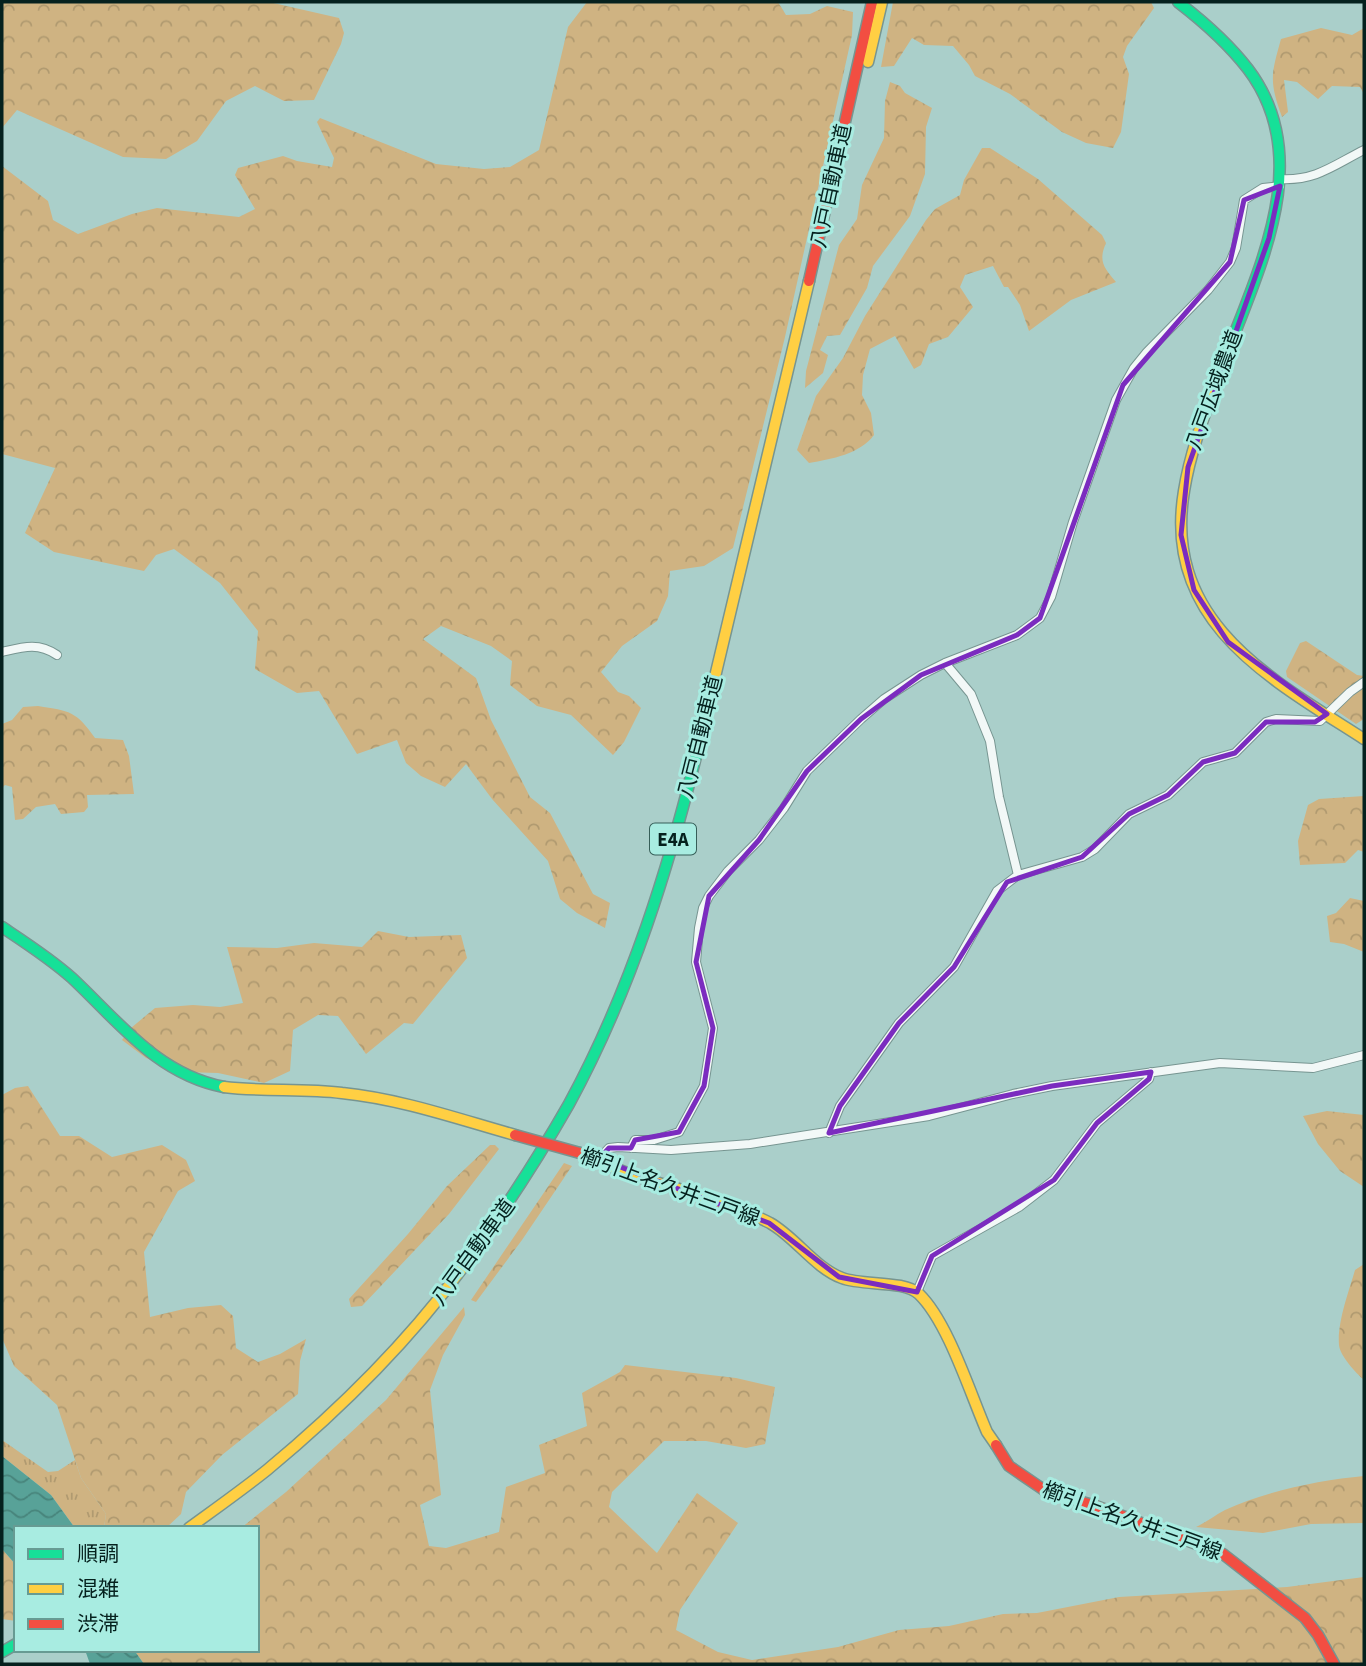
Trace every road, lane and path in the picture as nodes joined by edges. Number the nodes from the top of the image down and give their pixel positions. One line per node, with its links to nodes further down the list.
1 (872, 2): 20 (main road, 八戸自動車道 / E4A)
2 (882, 2): 21 (main road, 八戸自動車道 / E4A)
3 (1178, 2): 5 (main road, 八戸広域農道)
4 (1364, 150): 5 (street)
5 (1280, 183): 8 (street); 10 (main road, 八戸広域農道)
6 (2, 652): 7 (street)
7 (57, 655)
8 (945, 663): 12 (street); 17 (street)
9 (1364, 681): 10 (street)
10 (1326, 714): 11 (main road, 八戸広域農道); 12 (street)
11 (1364, 739)
12 (1018, 875): 16 (street)
13 (2, 927): 18 (main road, 櫛引上名久井三戸線, bridge)
14 (1364, 1055): 15 (street)
15 (1151, 1072): 16 (street); 19 (street)
16 (829, 1133): 17 (street)
17 (631, 1148): 18 (street)
18 (599, 1159): 19 (main road, 櫛引上名久井三戸線)
19 (917, 1292): 22 (main road, 櫛引上名久井三戸線)
20 (192, 1526)
21 (205, 1526)
22 (1334, 1664)

